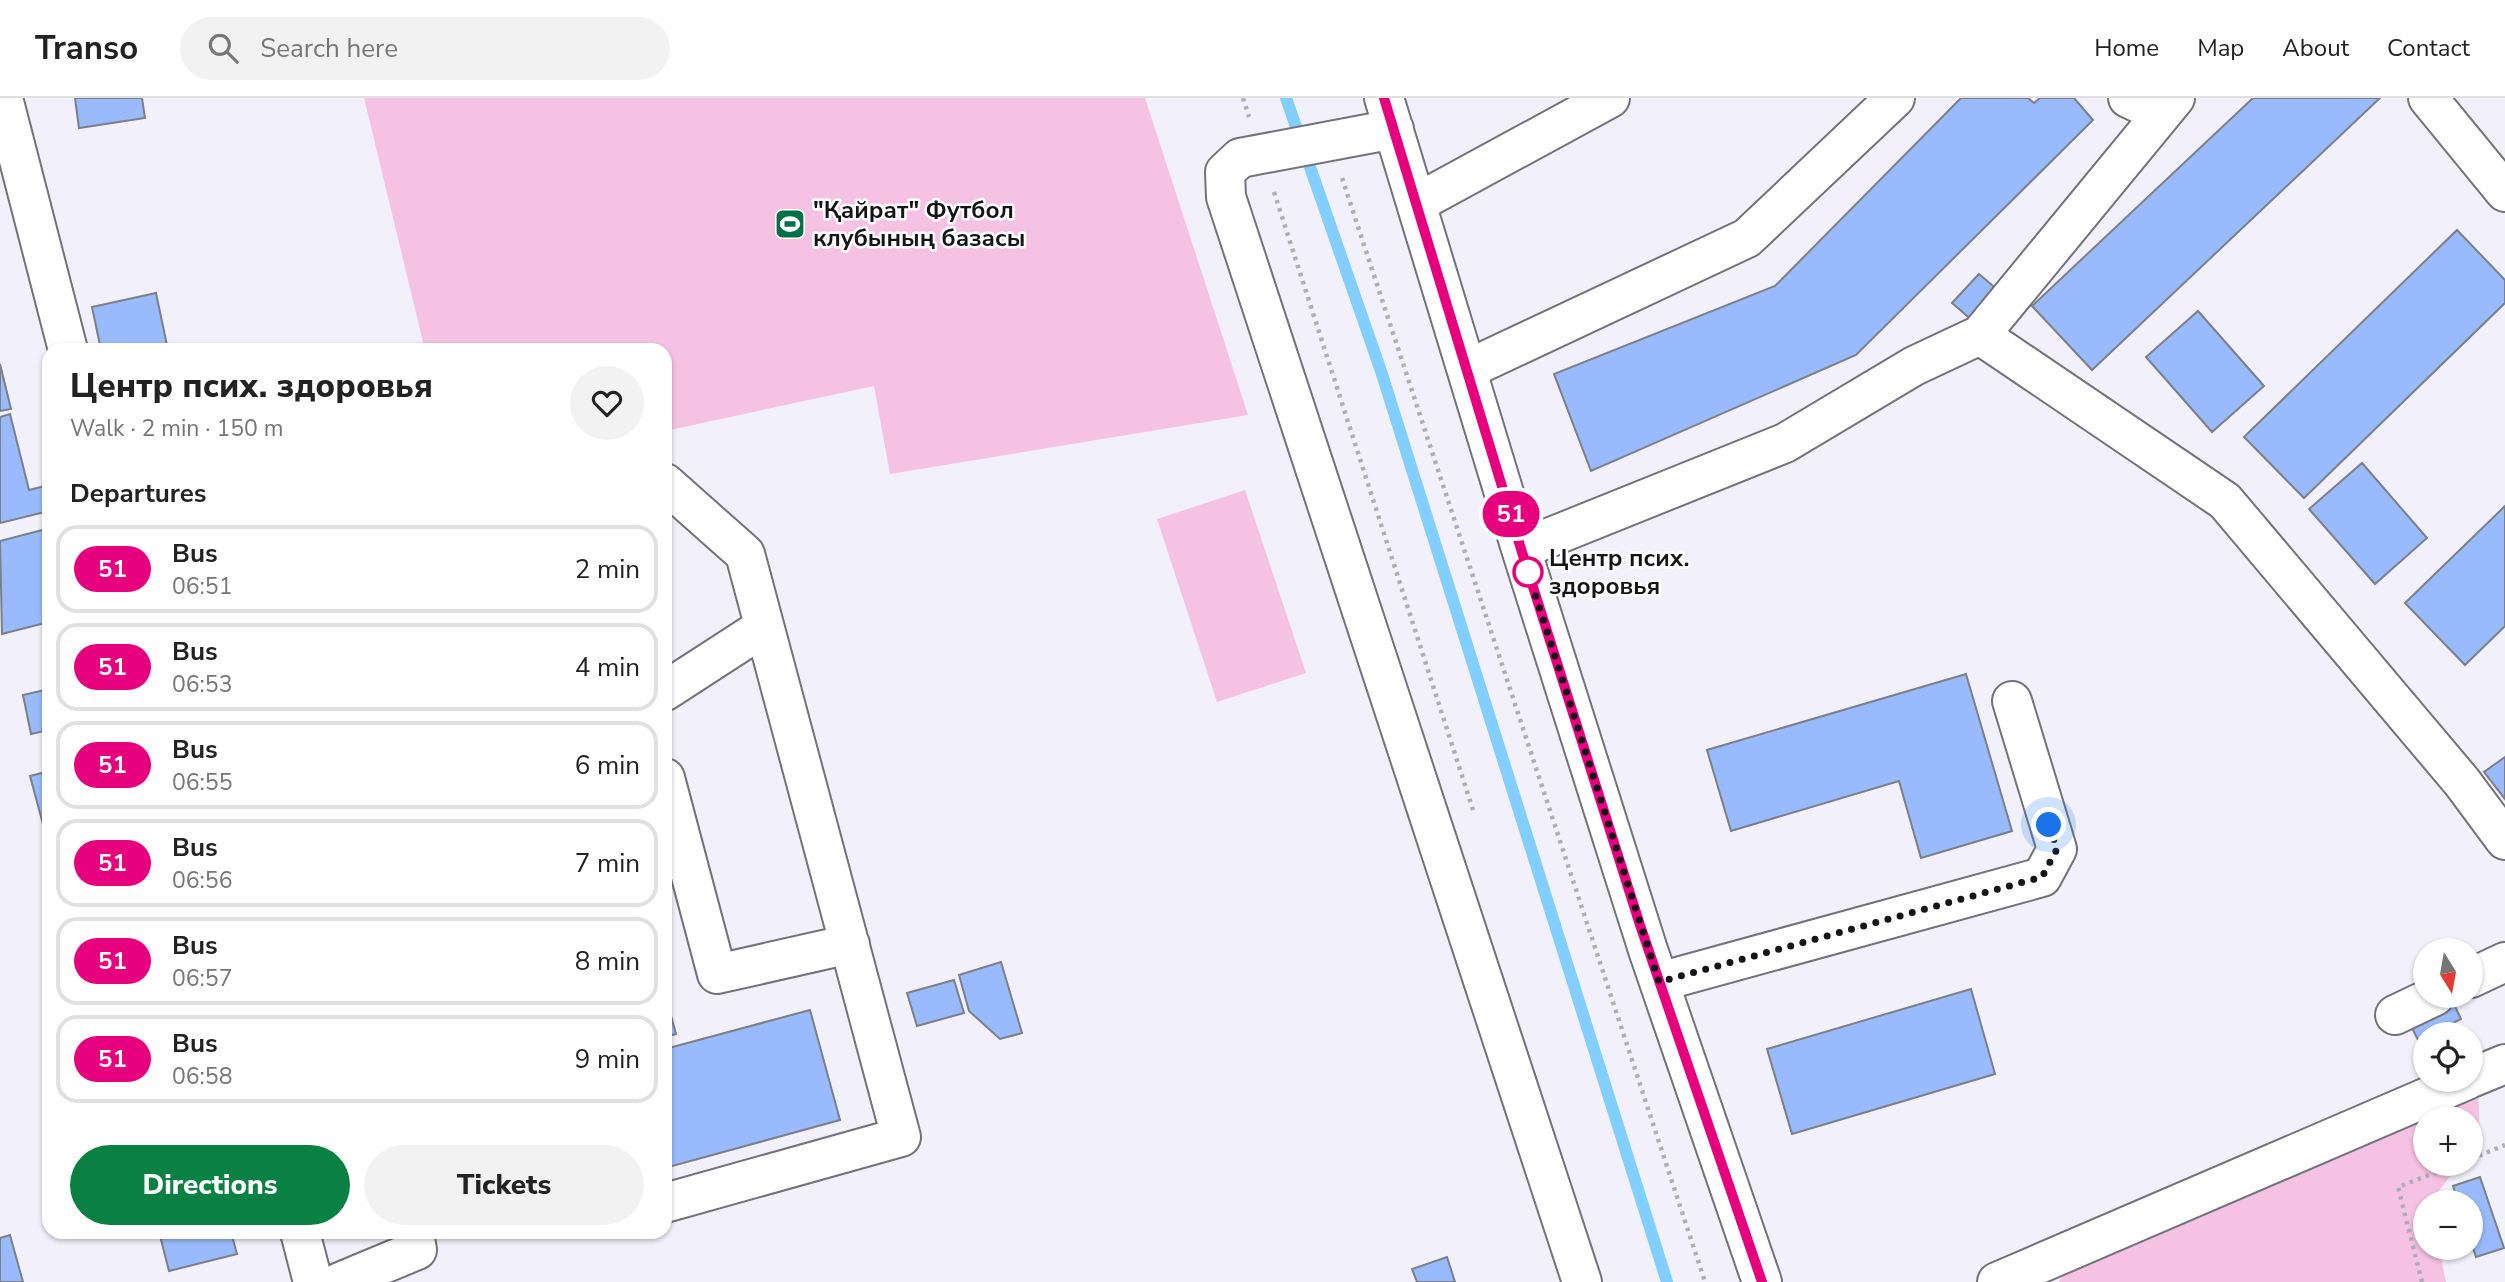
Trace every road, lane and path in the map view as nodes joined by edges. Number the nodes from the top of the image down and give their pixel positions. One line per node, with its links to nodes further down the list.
1 (3, 98): 13 (street)
2 (1243, 98): 9 (path)
3 (1895, 98): 14 (street)
4 (2428, 98): 10 (street)
5 (1604, 100): 11 (street)
6 (2154, 103): 12 (street)
7 (1389, 113): 8 (street); 11 (street)
8 (1329, 139): 9 (street); 41 (path)
9 (1268, 153): 21 (path); 40 (street)
10 (2505, 192)
11 (1417, 203): 14 (street)
12 (1980, 335): 16 (street); 22 (street)
13 (66, 343)
14 (1468, 369): 16 (street)
15 (672, 490): 17 (street)
16 (1521, 549): 26 (street)
17 (764, 627): 18 (street); 23 (street)
18 (672, 686)
19 (2012, 701): 26 (street)
20 (672, 804): 23 (street)
21 (1477, 822)
22 (2505, 841)
23 (849, 944): 35 (street)
24 (2505, 962): 25 (street)
25 (2483, 972)
26 (1659, 982): 42 (street)
27 (2413, 1006): 28 (street)
28 (2395, 1015)
29 (2505, 1063): 30 (street)
30 (2483, 1073)
31 (2439, 1092): 43 (street)
32 (2505, 1145): 33 (path)
33 (2483, 1153)
34 (2427, 1176): 44 (path)
35 (672, 1201)
36 (302, 1239): 38 (street)
37 (415, 1239): 39 (street)
38 (313, 1282)
39 (340, 1282)
40 (1582, 1282)
41 (1705, 1282)
42 (1762, 1282)
43 (1997, 1282)
44 (2422, 1282)

